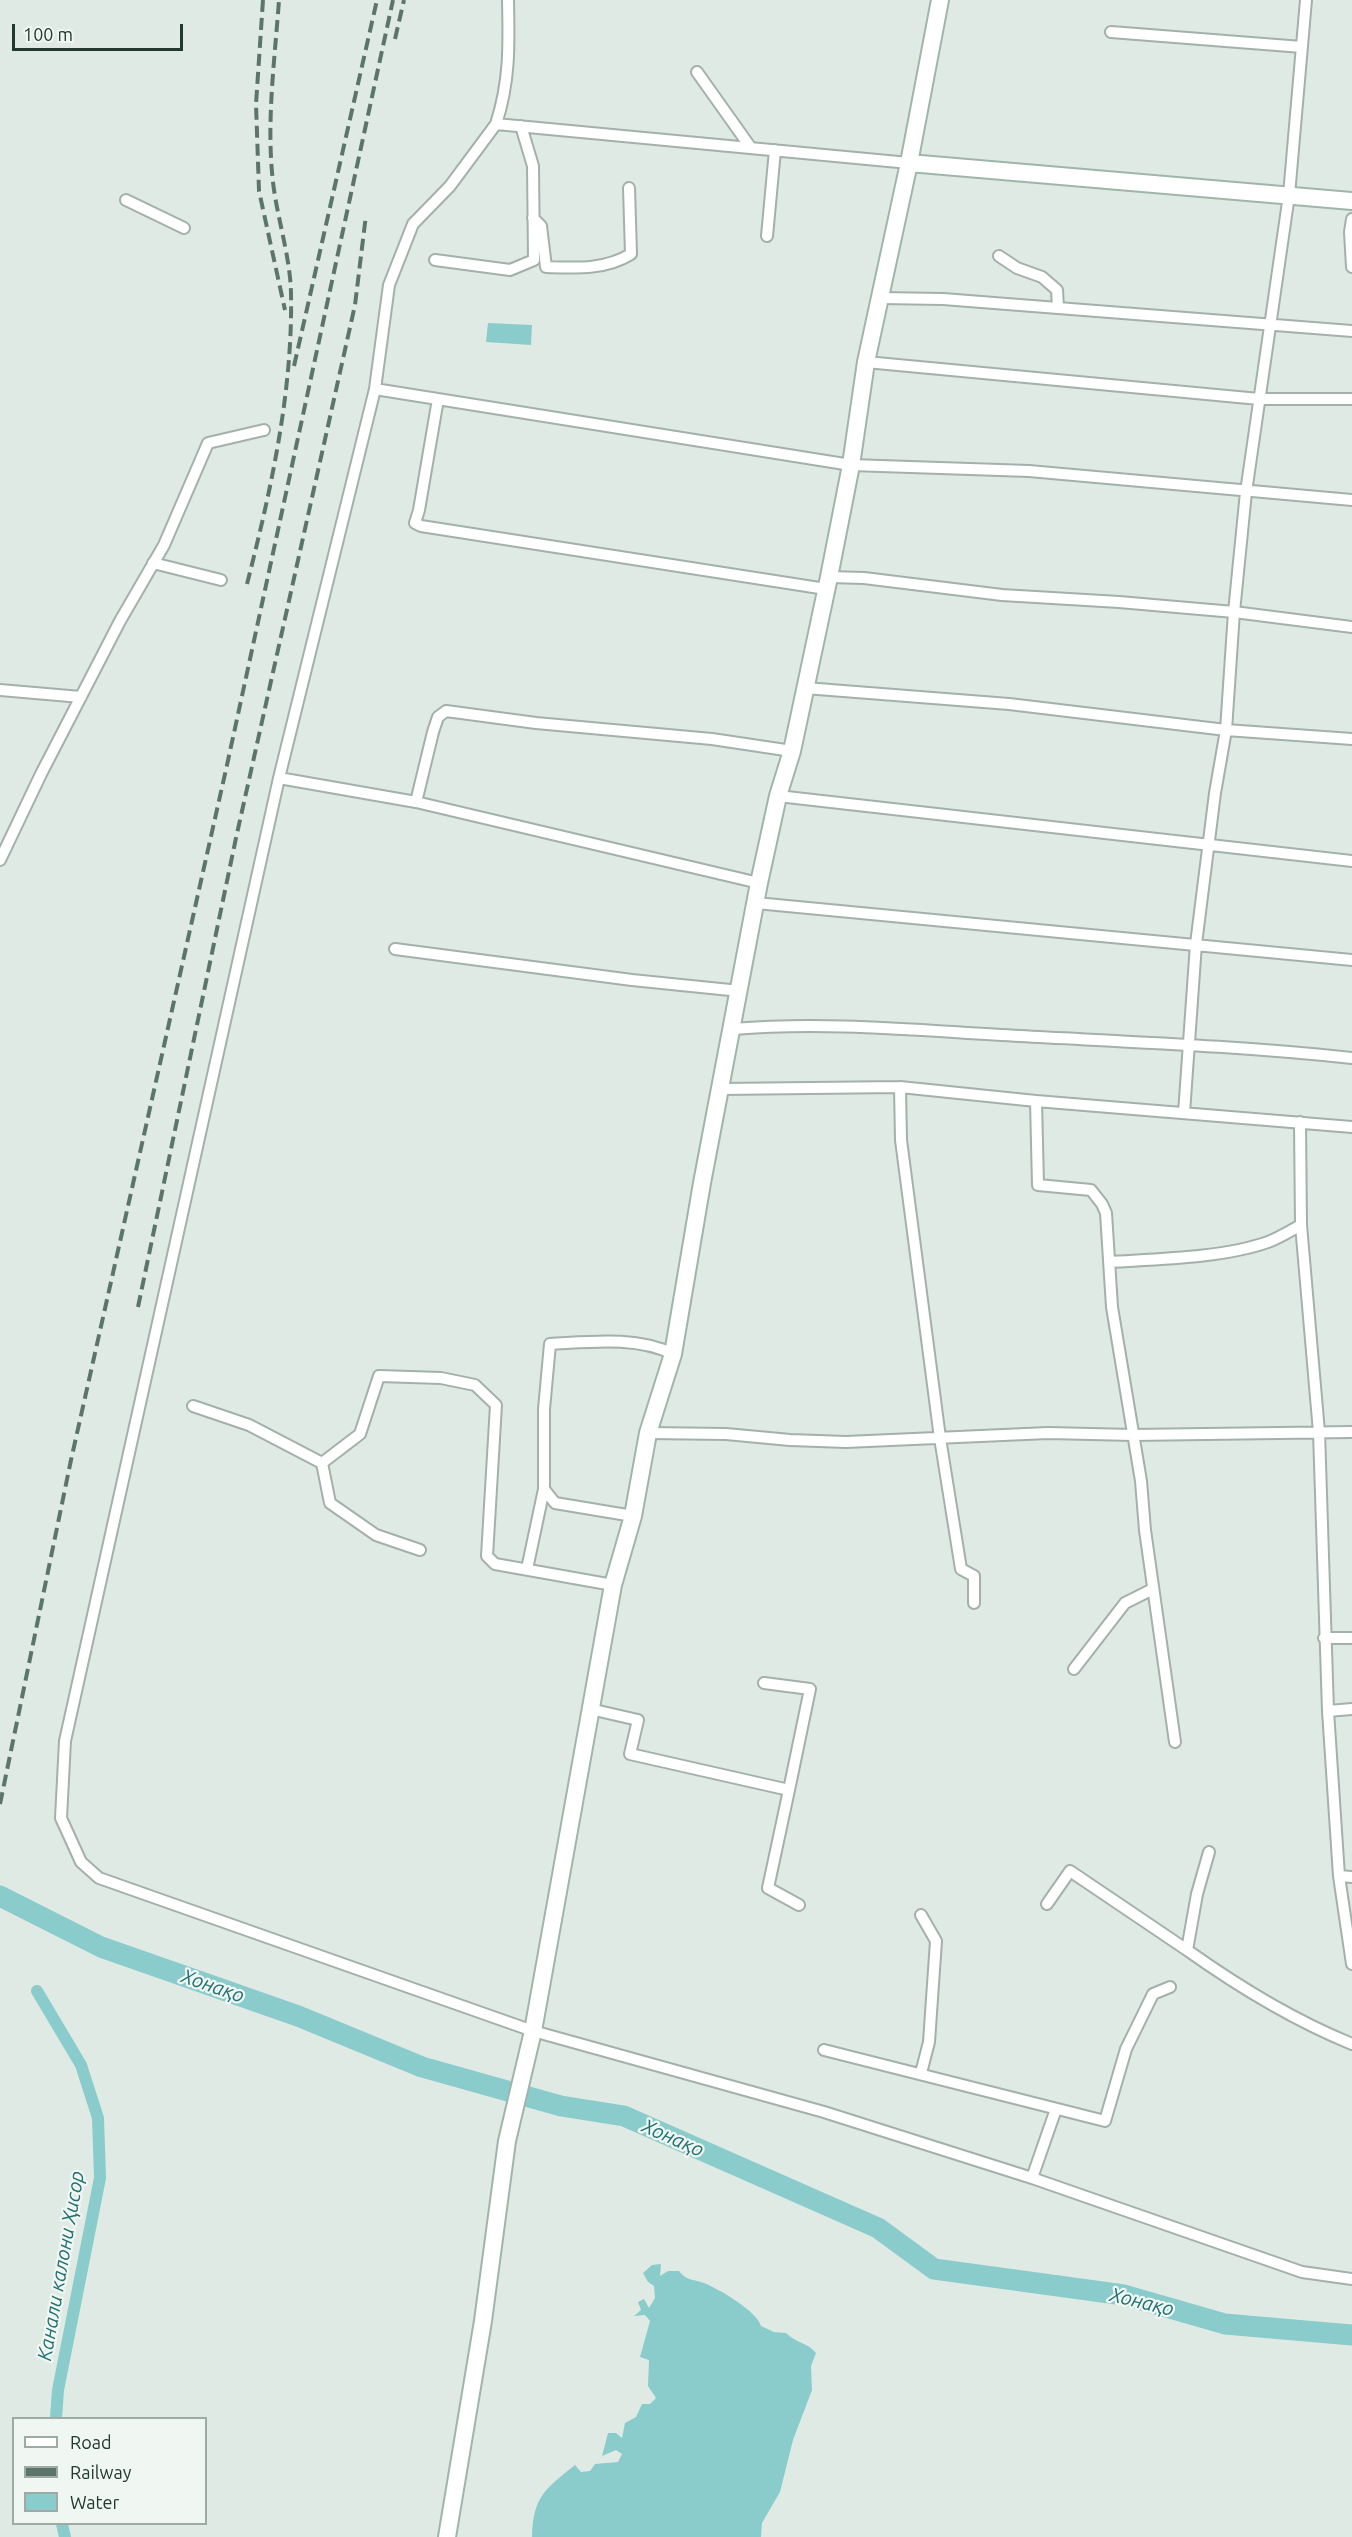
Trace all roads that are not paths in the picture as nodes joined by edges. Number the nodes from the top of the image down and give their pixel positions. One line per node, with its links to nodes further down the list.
1 (508, 0): 7 (street)
2 (940, 0): 11 (street)
3 (1306, 0): 5 (street)
4 (1111, 32): 5 (street)
5 (1302, 47): 13 (street)
6 (697, 72): 9 (street)
7 (496, 124): 8 (street); 28 (street)
8 (521, 126): 9 (street); 16 (street)
9 (751, 148): 10 (street)
10 (775, 150): 11 (street); 19 (street)
11 (909, 163): 13 (street); 23 (street)
12 (629, 188): 16 (street)
13 (1289, 195): 15 (street); 25 (street)
14 (126, 200): 18 (street)
15 (1352, 201)
16 (533, 218): 21 (street)
17 (1352, 219): 22 (street)
18 (184, 228)
19 (767, 236)
20 (999, 256): 24 (street)
21 (435, 260)
22 (1352, 267)
23 (880, 298): 24 (street); 27 (street)
24 (1058, 308): 25 (street)
25 (1270, 325): 26 (street); 30 (street)
26 (1352, 331)
27 (866, 362): 30 (street); 33 (street)
28 (375, 389): 29 (street); 47 (street)
29 (438, 399): 33 (street); 38 (street)
30 (1258, 399): 31 (street); 34 (street)
31 (1352, 399)
32 (264, 430): 36 (street)
33 (851, 465): 34 (street); 38 (street)
34 (1246, 492): 35 (street); 39 (street)
35 (1352, 500)
36 (153, 563): 37 (street); 43 (street)
37 (221, 580)
38 (827, 583): 39 (street); 41 (street)
39 (1234, 612): 40 (street); 44 (street)
40 (1352, 627)
41 (805, 688): 44 (street); 46 (street)
42 (0, 690): 43 (street)
43 (81, 698): 51 (street)
44 (1226, 730): 45 (street); 50 (street)
45 (1352, 739)
46 (792, 751): 48 (street); 49 (street)
47 (279, 778): 49 (street); 103 (street)
48 (778, 796): 50 (street); 53 (street)
49 (416, 802): 53 (street)
50 (1207, 846): 52 (street); 55 (street)
51 (0, 860)
52 (1352, 861)
53 (759, 883): 54 (street)
54 (756, 903): 55 (street); 58 (street)
55 (1196, 945): 57 (street); 60 (street)
56 (395, 948): 58 (street)
57 (1352, 960)
58 (740, 991): 59 (street)
59 (733, 1029): 60 (street); 63 (street)
60 (1189, 1044): 61 (street); 65 (street)
61 (1352, 1059)
62 (900, 1087): 63 (street); 64 (street); 76 (street)
63 (721, 1089): 70 (street)
64 (1036, 1101): 65 (street); 69 (street)
65 (1184, 1113): 66 (street)
66 (1300, 1122): 67 (street); 68 (street)
67 (1352, 1126)
68 (1301, 1225): 69 (street); 72 (street)
69 (1110, 1262): 75 (street)
70 (674, 1354): 74 (street); 78 (street)
71 (193, 1406): 77 (street)
72 (1318, 1432): 73 (street); 75 (street); 85 (street)
73 (1352, 1432)
74 (648, 1433): 76 (street); 79 (street)
75 (1133, 1435): 76 (street); 83 (street)
76 (940, 1438): 84 (street)
77 (322, 1462): 80 (street); 81 (street)
78 (544, 1489): 79 (street); 81 (street)
79 (633, 1516): 82 (street)
80 (420, 1550)
81 (527, 1569): 82 (street)
82 (613, 1585): 89 (street)
83 (1153, 1588): 87 (street); 92 (street)
84 (974, 1603)
85 (1324, 1638): 86 (street); 91 (street)
86 (1352, 1638)
87 (1074, 1669)
88 (764, 1683): 93 (street)
89 (591, 1709): 93 (street); 103 (street)
90 (1352, 1709): 91 (street)
91 (1328, 1711): 95 (street)
92 (1175, 1742)
93 (789, 1790): 98 (street)
94 (1209, 1852): 100 (street)
95 (1339, 1876): 96 (street); 101 (street)
96 (1352, 1877)
97 (1047, 1904): 100 (street)
98 (799, 1905)
99 (921, 1915): 106 (street)
100 (1187, 1950): 104 (street)
101 (1352, 1964)
102 (1170, 1987): 107 (street)
103 (533, 2031): 108 (street); 110 (street)
104 (1352, 2044)
105 (825, 2050): 106 (street)
106 (921, 2073): 107 (street)
107 (1056, 2109): 108 (street)
108 (1032, 2178): 109 (street)
109 (1352, 2279)
110 (447, 2537)

